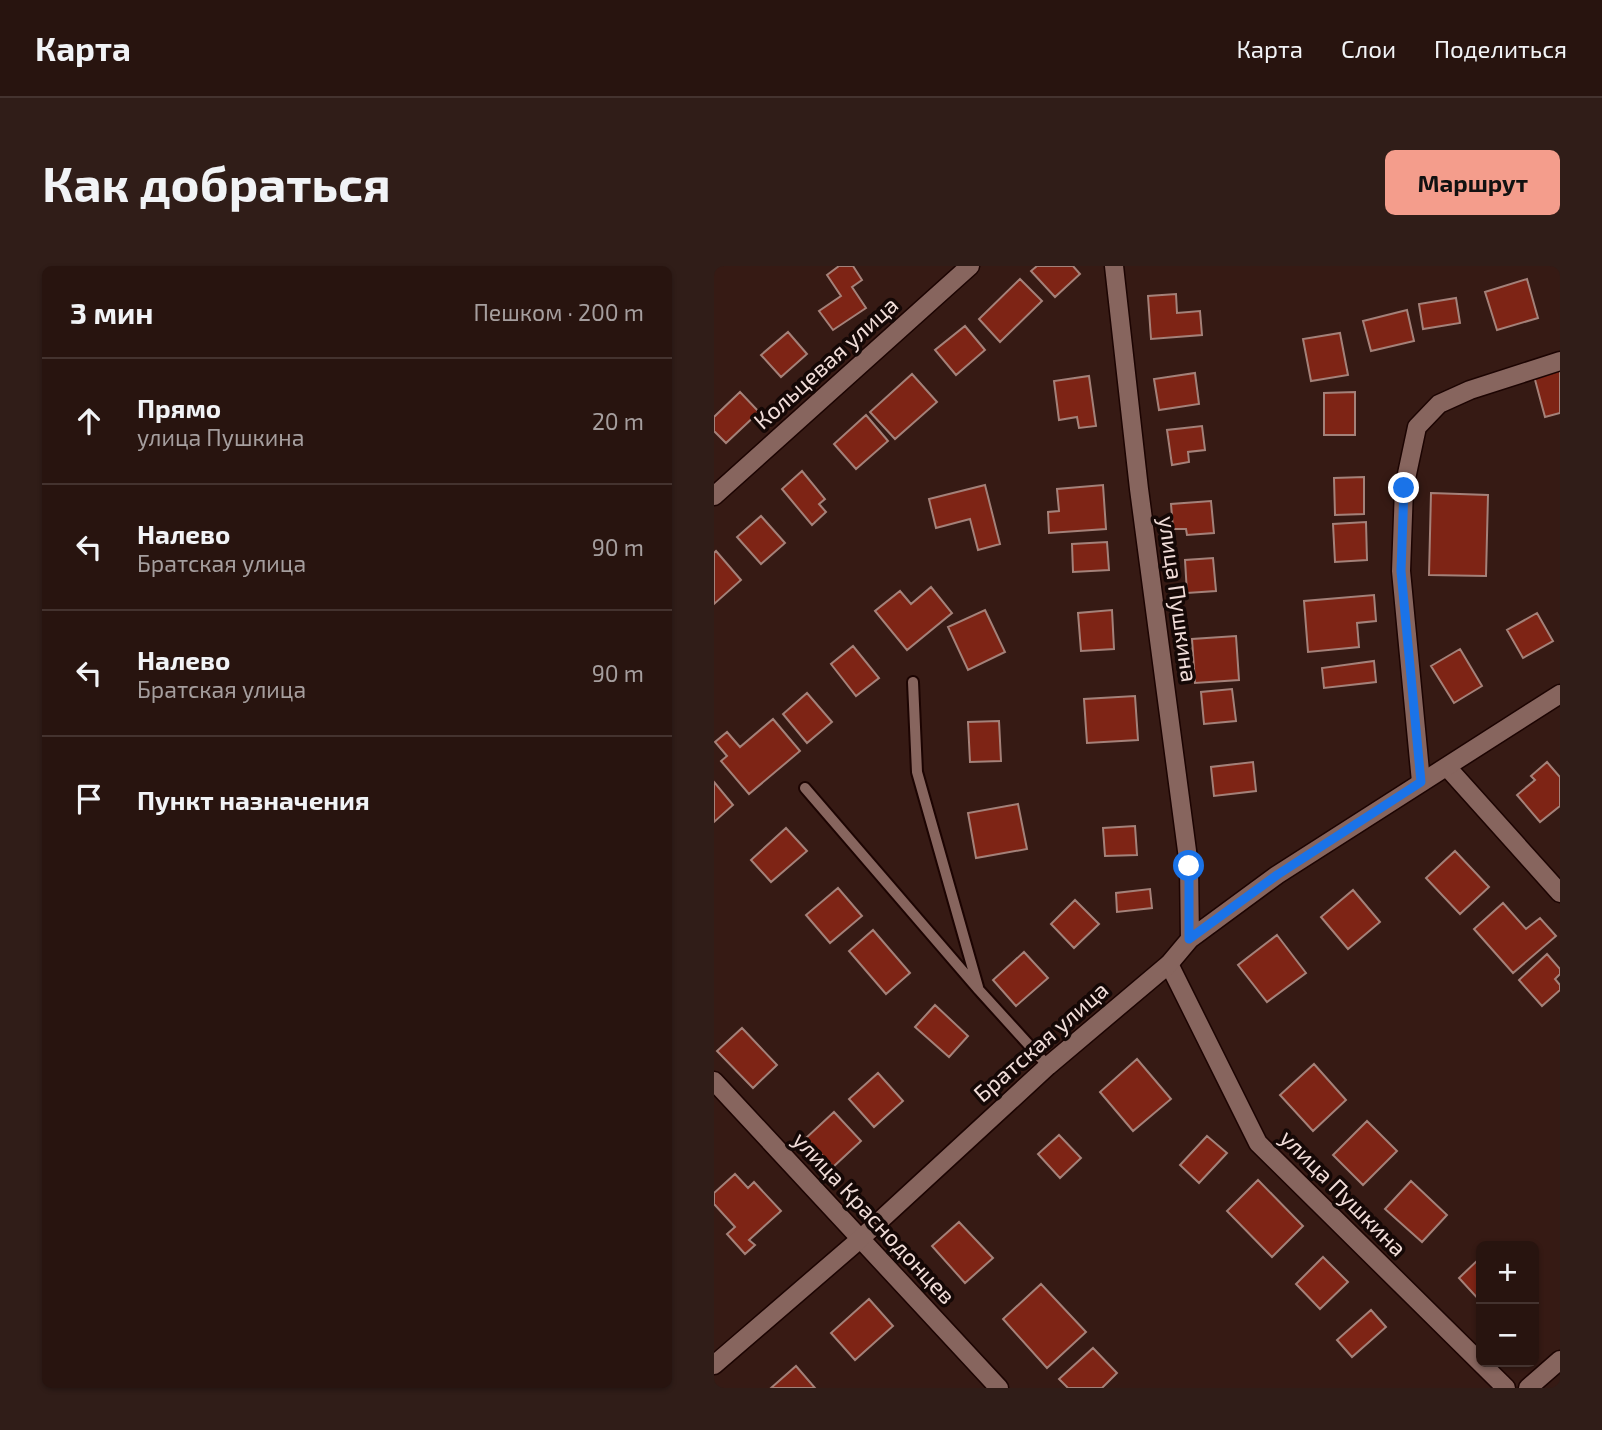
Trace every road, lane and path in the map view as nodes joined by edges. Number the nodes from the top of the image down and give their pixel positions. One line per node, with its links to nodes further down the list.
1 (970, 266): 4 (street, Кольцевая улица)
2 (1114, 266): 11 (street, улица Пушкина)
3 (1560, 361): 8 (street)
4 (714, 496)
5 (913, 682): 13 (lane)
6 (1560, 694): 7 (street, Братская улица)
7 (1447, 767): 8 (street, Братская улица); 10 (street)
8 (1421, 782): 11 (street, Братская улица)
9 (805, 788): 13 (lane)
10 (1560, 892)
11 (1189, 939): 12 (street, Братская улица)
12 (1168, 964): 14 (street, Братская улица); 20 (street, улица Пушкина)
13 (978, 990): 14 (lane)
14 (1048, 1066): 16 (street, Братская улица)
15 (714, 1081): 16 (street, улица Краснодонцев)
16 (859, 1240): 18 (street, Братская улица); 19 (street, улица Краснодонцев)
17 (1560, 1360): 21 (street)
18 (714, 1365)
19 (999, 1388)
20 (1506, 1388)
21 (1528, 1388)

